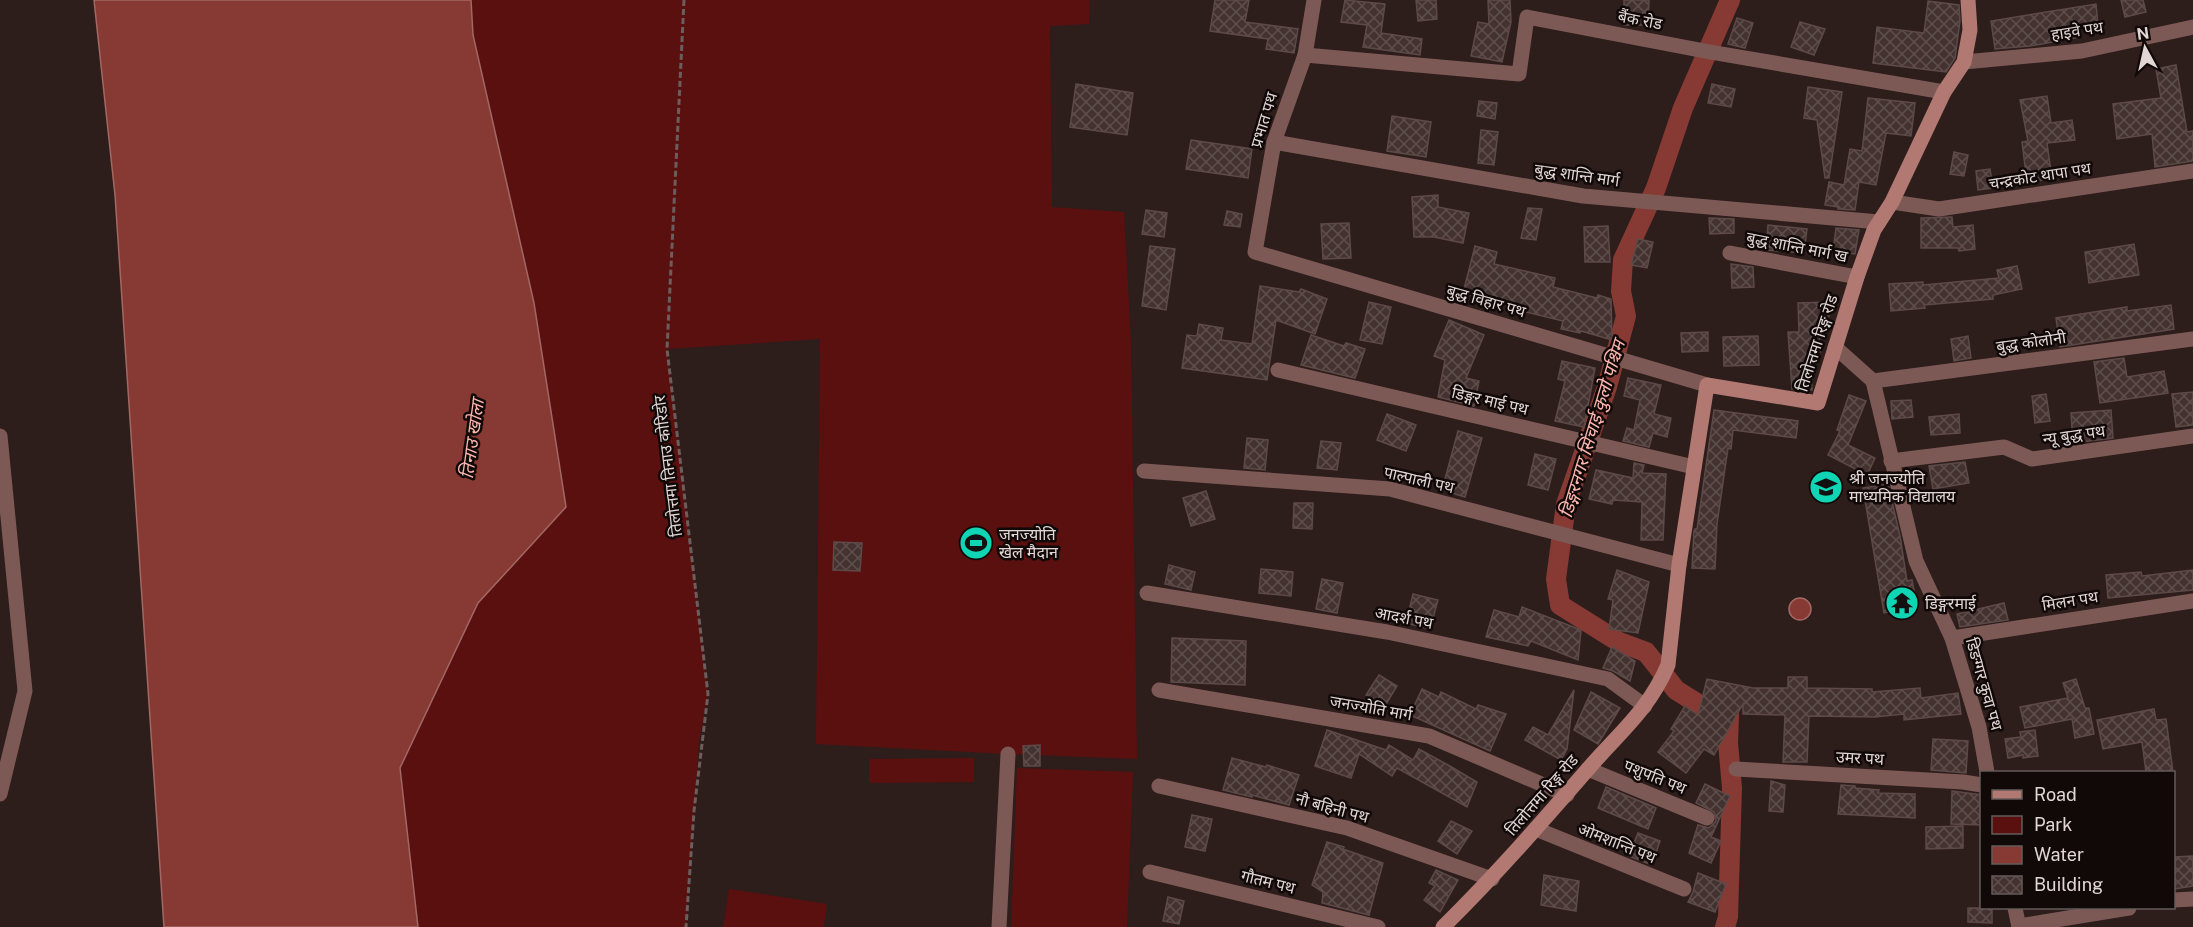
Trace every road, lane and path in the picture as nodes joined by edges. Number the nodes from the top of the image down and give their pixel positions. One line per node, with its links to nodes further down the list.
1 (684, 0): 49 (path, तिलोत्तमा तिनाउ कोरिडोर)
2 (1314, 0): 5 (street, प्रभात पथ)
3 (1968, 0): 6 (street, तिलोत्तमा रिङ्ग रोड)
4 (2193, 27): 6 (street, हाइवे पथ)
5 (1305, 56): 7 (street, बैंक रोड); 8 (street, प्रभात पथ)
6 (1965, 62): 7 (street, तिलोत्तमा रिङ्ग रोड)
7 (1944, 92): 10 (street, तिलोत्तमा रिङ्ग रोड)
8 (1274, 142): 11 (street, बुद्ध शान्ति मार्ग); 12 (street, प्रभात पथ)
9 (2193, 171): 10 (street, चन्द्रकोट थापा पथ)
10 (1892, 202): 11 (street, तिलोत्तमा रिङ्ग रोड)
11 (1879, 222): 14 (street, तिलोत्तमा रिङ्ग रोड)
12 (1256, 252): 19 (street, बुद्ध विहार पथ)
13 (1730, 253): 14 (street, बुद्ध शान्ति मार्ग ख)
14 (1857, 277): 16 (street, तिलोत्तमा रिङ्ग रोड)
15 (2193, 339): 18 (street, बुद्ध कोलोनी)
16 (1835, 347): 18 (street); 19 (street, तिलोत्तमा रिङ्ग रोड)
17 (1278, 370): 23 (street, डिङ्गर माई पथ)
18 (1873, 381): 22 (street, डिङग्गर कुवा पथ)
19 (1707, 385): 23 (street)
20 (0, 436): 37 (street)
21 (2193, 436): 22 (street, न्यू बुद्ध पथ)
22 (1891, 461): 28 (street, डिङग्गर कुवा पथ)
23 (1694, 467): 25 (street)
24 (1144, 471): 25 (street, पाल्पाली पथ)
25 (1679, 565): 30 (street, तिलोत्तमा रिङ्ग रोड)
26 (1147, 593): 30 (street, आदर्श पथ)
27 (2193, 601): 28 (street, मिलन पथ)
28 (1952, 638): 34 (street, डिङग्गर कुवा पथ)
29 (1159, 690): 38 (street, जनज्योति मार्ग)
30 (1646, 706): 32 (street, तिलोत्तमा रिङ्ग रोड)
31 (1008, 754): 50 (street)
32 (1588, 769): 38 (street, तिलोत्तमा रिङ्ग रोड); 39 (street, पशुपति पथ)
33 (1736, 769): 35 (street, उमर पथ)
34 (1987, 771)
35 (1980, 785)
36 (1159, 786): 42 (street, नौ बहिनी पथ)
37 (0, 794)
38 (1567, 795): 40 (street, तिलोत्तमा रिङ्ग रोड)
39 (1707, 818)
40 (1536, 830): 42 (street, तिलोत्तमा रिङ्ग रोड); 43 (street, ओमशान्ति पथ)
41 (1150, 872): 51 (street, गौतम पथ)
42 (1492, 879): 52 (street, तिलोत्तमा रिङ्ग रोड)
43 (1684, 889)
44 (2193, 898): 45 (street)
45 (2175, 900)
46 (2015, 909): 48 (street)
47 (2122, 909): 48 (street)
48 (2019, 926)
49 (686, 927)
50 (999, 927)
51 (1378, 927)
52 (1443, 927)

